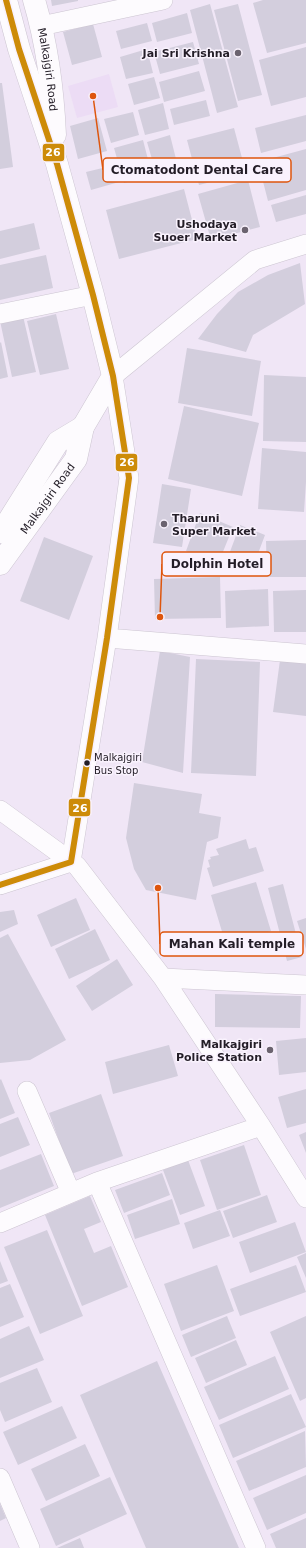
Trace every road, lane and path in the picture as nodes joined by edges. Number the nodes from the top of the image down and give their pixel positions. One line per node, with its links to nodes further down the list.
1 (6, 0): 5 (main road, Malkajgiri Road)
2 (34, 0): 4 (main road, Malkajgiri Road)
3 (163, 0): 4 (street)
4 (41, 26): 5 (main road, Malkajgiri Road)
5 (57, 164): 7 (main road, Malkajgiri Road)
6 (306, 244): 9 (street)
7 (93, 295): 8 (street); 9 (main road, Malkajgiri Road)
8 (0, 314)
9 (113, 376): 10 (main road, Malkajgiri Road); 13 (street)
10 (83, 427): 11 (main road, Malkajgiri Road); 12 (main road, Malkajgiri Road)
11 (0, 532)
12 (0, 564)
13 (107, 638): 14 (street); 16 (street)
14 (306, 654)
15 (0, 810): 16 (street)
16 (70, 862): 17 (street); 18 (street)
17 (0, 885)
18 (163, 978): 19 (street); 21 (street)
19 (306, 985)
20 (27, 1091): 23 (street)
21 (261, 1126): 22 (street); 24 (street)
22 (97, 1182): 23 (street); 28 (street)
23 (71, 1193): 25 (street)
24 (306, 1198)
25 (0, 1223)
26 (0, 1478): 27 (street)
27 (30, 1548)
28 (256, 1548)

